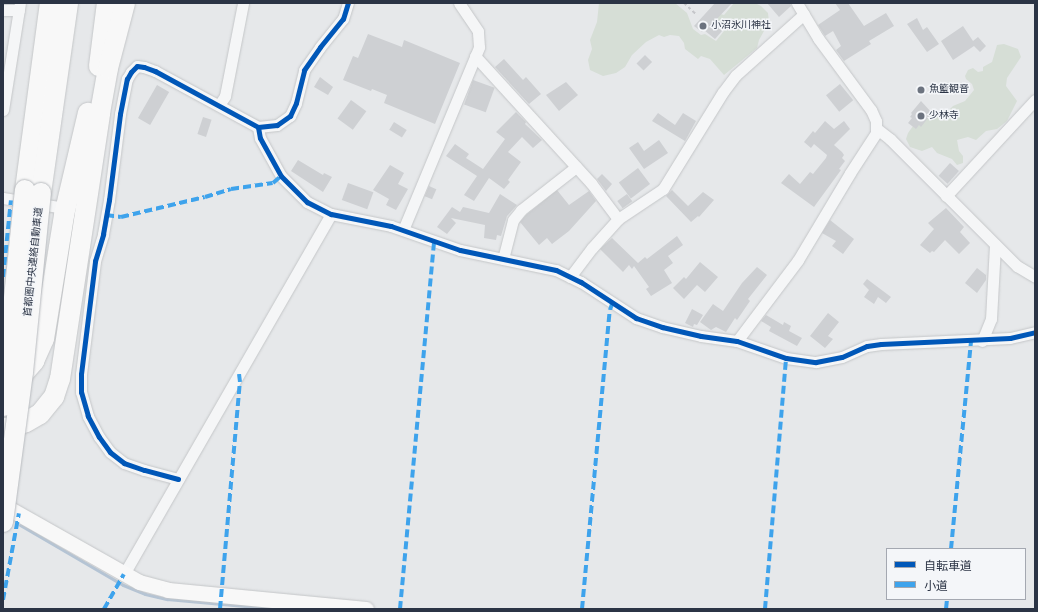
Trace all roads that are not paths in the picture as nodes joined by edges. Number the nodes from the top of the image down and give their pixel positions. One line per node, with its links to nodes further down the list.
1 (50, 3): 19 (highway, 首都圏中央連絡自動車道)
2 (68, 3): 19 (highway, 首都圏中央連絡自動車道)
3 (107, 3): 35 (highway)
4 (125, 3): 37 (highway)
5 (243, 3): 14 (street)
6 (348, 3): 16 (street)
7 (459, 3): 12 (street)
8 (797, 3): 11 (street)
9 (19, 6): 10 (street); 15 (street)
10 (3, 10)
11 (804, 14): 17 (street); 26 (street)
12 (475, 56): 18 (street); 27 (street)
13 (1035, 100): 20 (street)
14 (219, 106): 16 (street); 25 (street)
15 (3, 110)
16 (258, 127): 24 (street)
17 (876, 128): 20 (street); 34 (street)
18 (576, 167): 26 (street); 29 (street)
19 (33, 191): 36 (highway, 首都圏中央連絡自動車道, bridge); 40 (highway, 首都圏中央連絡自動車道, bridge)
20 (946, 196): 28 (street)
21 (3, 198): 22 (street)
22 (58, 207)
23 (94, 214): 25 (street)
24 (331, 214): 27 (street); 38 (street)
25 (106, 215): 38 (street)
26 (618, 219): 30 (street)
27 (403, 230): 29 (street)
28 (995, 244): 31 (street); 33 (street)
29 (503, 259): 30 (street)
30 (570, 277): 34 (street)
31 (1035, 277)
32 (1035, 332): 33 (street)
33 (982, 341): 34 (street)
34 (738, 342)
35 (3, 390)
36 (3, 406)
37 (3, 428)
38 (178, 479): 41 (street)
39 (3, 504): 41 (street)
40 (3, 522)
41 (124, 574): 42 (street)
42 (366, 609)

